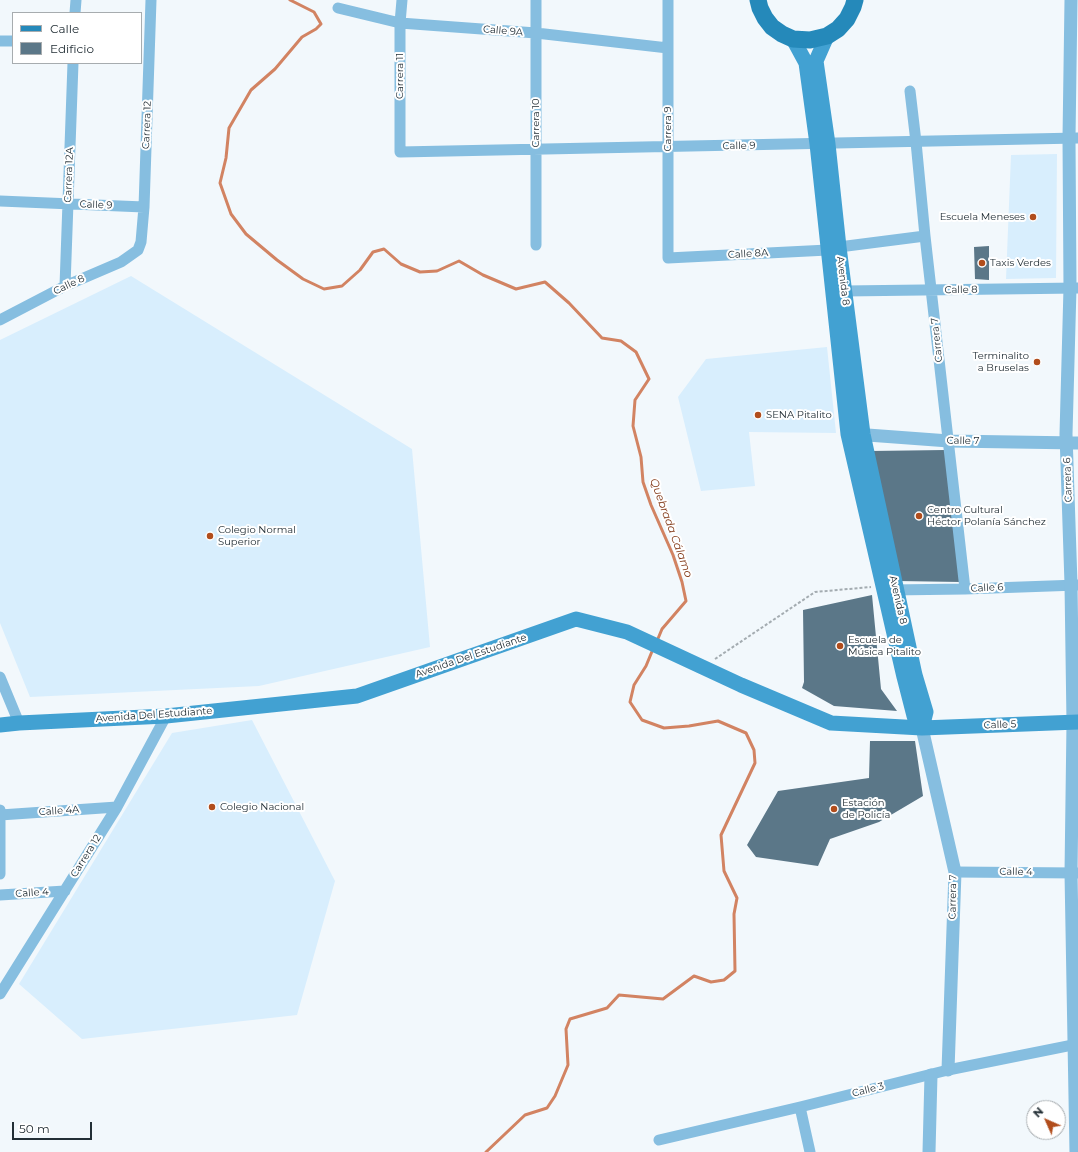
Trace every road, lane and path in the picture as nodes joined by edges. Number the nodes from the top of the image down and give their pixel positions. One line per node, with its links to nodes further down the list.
1 (76, 0): 10 (street)
2 (151, 0): 18 (street, Carrera 12)
3 (402, 0): 11 (street, Carrera 11)
4 (536, 0): 12 (street, Carrera 10)
5 (668, 0): 17 (street, Carrera 9)
6 (758, 0): 14 (main road)
7 (855, 0): 13 (main road)
8 (1072, 0): 21 (street, Carrera 6)
9 (338, 8): 11 (street, Calle 9A)
10 (75, 12)
11 (400, 22): 12 (street, Calle 9A); 26 (street, Carrera 11)
12 (536, 33): 17 (street, Calle 9A); 25 (street, Carrera 10)
13 (827, 36): 14 (main road); 23 (main road, Avenida 8)
14 (793, 39): 23 (main road, Avenida 8)
15 (0, 40): 16 (street)
16 (12, 41)
17 (668, 48): 24 (street, Carrera 9)
18 (145, 49): 29 (street, Carrera 12)
19 (73, 64): 28 (street, Carrera 12A)
20 (910, 91): 22 (street, Carrera 7)
21 (1073, 138): 22 (street, Calle 9); 36 (street, Carrera 6)
22 (916, 142): 23 (street, Calle 9); 30 (street, Carrera 7)
23 (823, 144): 24 (street, Calle 9); 32 (main road, Avenida 8)
24 (668, 147): 25 (street, Calle 9); 34 (street, Carrera 9)
25 (536, 150): 26 (street, Calle 9); 31 (street, Carrera 10)
26 (400, 152)
27 (0, 201): 28 (street, Calle 9)
28 (68, 204): 29 (street, Calle 9); 35 (street, Carrera 12A)
29 (144, 206): 33 (street, Carrera 12)
30 (925, 236): 32 (street, Calle 8A); 37 (street, Carrera 7)
31 (536, 245)
32 (833, 249): 34 (street, Calle 8A); 38 (main road, Avenida 8); 40 (main road, Avenida 8)
33 (138, 250): 35 (street, Calle 8)
34 (668, 258)
35 (65, 286): 39 (street, Calle 8)
36 (1074, 288): 37 (street, Calle 8); 42 (street, Carrera 6)
37 (932, 290): 38 (street, Calle 8); 41 (street, Carrera 7)
38 (845, 291): 40 (main road, Avenida 8)
39 (0, 320)
40 (856, 434): 41 (street, Calle 7); 44 (main road, Avenida 8)
41 (949, 441): 42 (street, Calle 7); 45 (street, Carrera 7)
42 (1072, 443): 43 (street, Carrera 6)
43 (1075, 585): 45 (street, Calle 6); 49 (street, Carrera 6)
44 (888, 589): 45 (street, Calle 6); 46 (path); 52 (main road, Avenida 8)
45 (965, 590)
46 (703, 667): 48 (main road, Avenida Del Estudiante); 52 (main road, Avenida Del Estudiante)
47 (0, 676): 50 (street)
48 (166, 716): 50 (main road, Avenida Del Estudiante); 53 (street, Carrera 12)
49 (1076, 722): 52 (main road, Calle 5); 57 (street, Carrera 6)
50 (19, 723): 51 (main road, Avenida Del Estudiante)
51 (0, 725)
52 (922, 728): 56 (street, Carrera 7)
53 (117, 807): 55 (street, Calle 4A); 59 (street, Carrera 12)
54 (0, 810): 55 (street)
55 (0, 815): 58 (street)
56 (954, 872): 57 (street, Calle 4); 63 (street, Carrera 7)
57 (1075, 873): 62 (street, Carrera 6)
58 (0, 874)
59 (65, 891): 60 (street, Calle 4); 61 (street, Carrera 12)
60 (0, 895)
61 (0, 994)
62 (1076, 1044): 63 (street, Calle 3); 69 (street, Carrera 6)
63 (948, 1070): 64 (street, Calle 3)
64 (931, 1075): 65 (street, Calle 3); 68 (street)
65 (800, 1107): 66 (street, Calle 3); 67 (street)
66 (659, 1140)
67 (810, 1152)
68 (929, 1152)
69 (1076, 1152)

